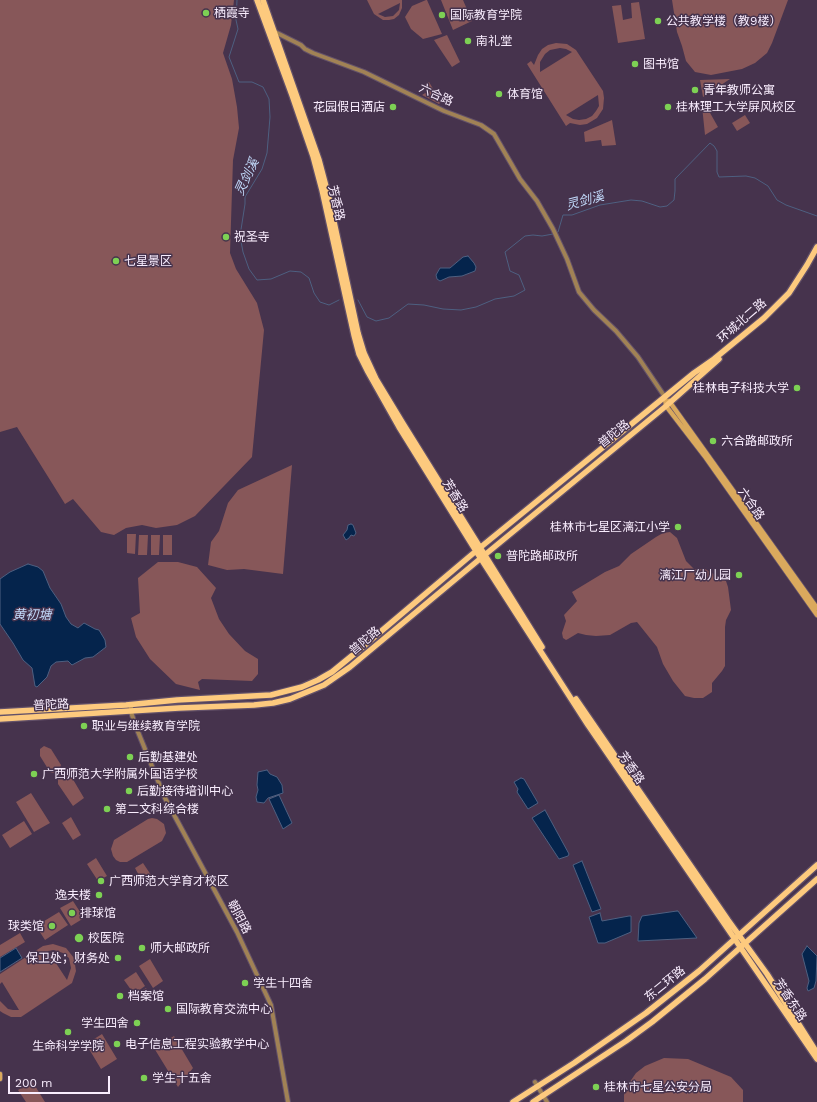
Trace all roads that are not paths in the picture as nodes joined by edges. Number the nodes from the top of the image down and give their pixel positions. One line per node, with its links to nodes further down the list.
1 (257, 0): 3 (main road, 芳香路)
2 (262, 0): 3 (main road, 芳香路)
3 (271, 30): 6 (street, 六合路); 9 (main road, 芳香路)
4 (817, 247): 6 (main road, 环城北二路)
5 (817, 254): 7 (main road, 环城北二路)
6 (665, 397): 7 (main road, 六合路); 8 (main road); 9 (main road, 普陀路)
7 (670, 402): 8 (main road, 普陀路); 11 (main road, 六合路)
8 (666, 406): 10 (main road, 普陀路); 12 (main road, 六合路)
9 (478, 550): 10 (main road, 芳香路); 13 (main road, 普陀路)
10 (483, 556): 15 (main road, 普陀路); 19 (main road, 芳香路)
11 (817, 608)
12 (817, 615)
13 (130, 704): 14 (main road, 普陀路); 15 (street, 朝阳路)
14 (0, 712)
15 (131, 712): 16 (main road, 普陀路); 27 (street, 朝阳路)
16 (0, 719)
17 (817, 866): 19 (main road, 东二环路)
18 (817, 879): 20 (main road, 东二环路)
19 (737, 938): 20 (main road, 芳香路); 25 (main road, 东二环路)
20 (745, 948): 21 (main road, 芳香东路); 22 (main road, 芳香东路); 26 (main road, 东二环路)
21 (817, 1052)
22 (817, 1059)
23 (0, 1074): 24 (main road)
24 (0, 1079)
25 (537, 1084): 26 (street); 28 (main road, 东二环路)
26 (544, 1096): 29 (main road, 东二环路); 30 (street)
27 (288, 1102)
28 (513, 1102)
29 (533, 1102)
30 (547, 1102)

